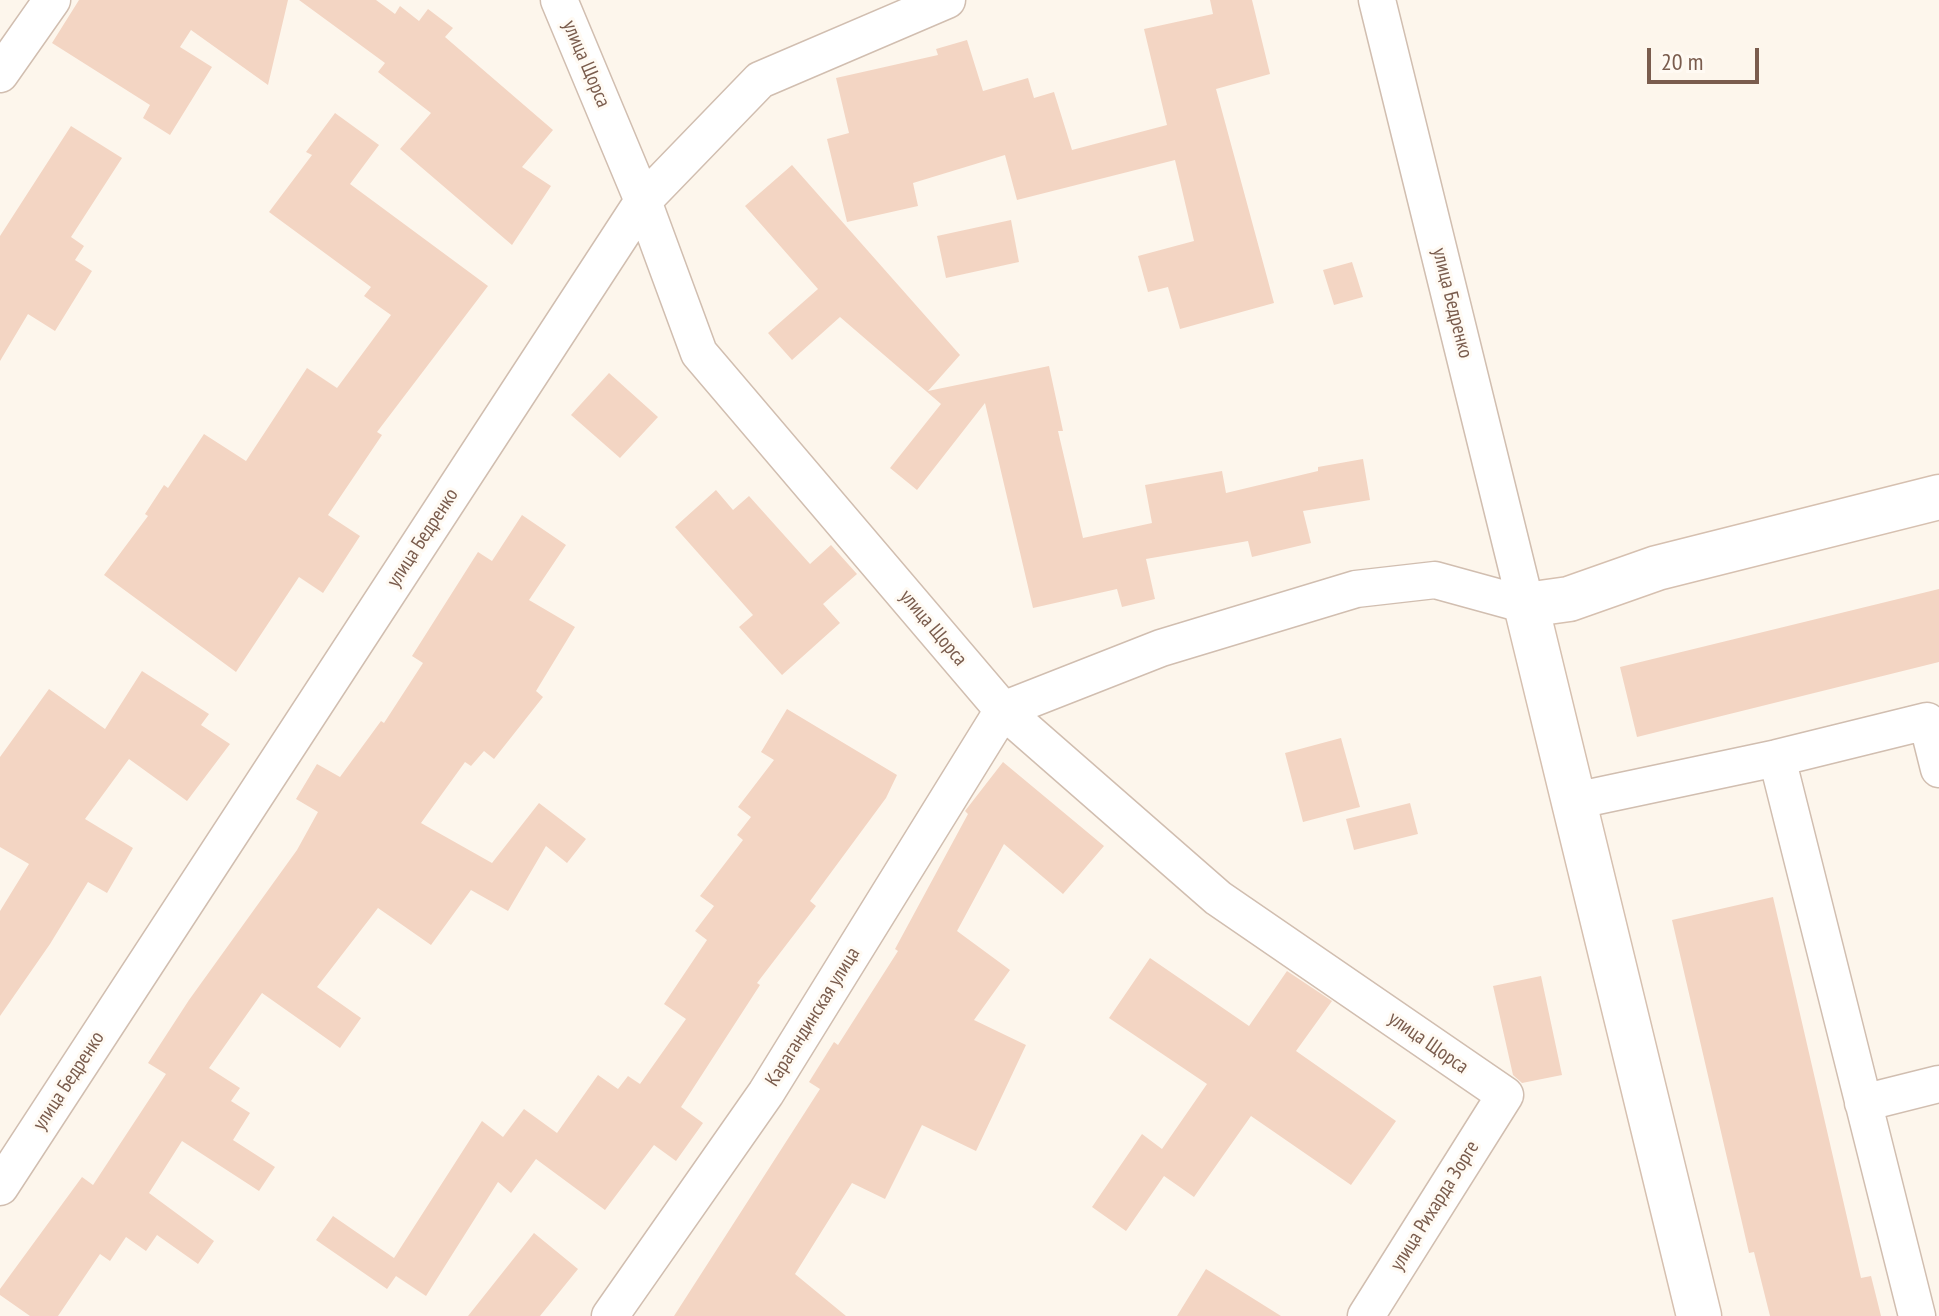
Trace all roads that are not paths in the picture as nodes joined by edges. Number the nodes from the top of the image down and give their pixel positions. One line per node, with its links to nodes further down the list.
1 (52, 0): 5 (street)
2 (559, 0): 6 (street, улица Щорса)
3 (947, 0): 6 (street, улица Бедренко)
4 (1377, 0): 8 (street, улица Бедренко)
5 (0, 74)
6 (643, 201): 9 (street, улица Щорса); 16 (street, улица Бедренко)
7 (1939, 497): 8 (street)
8 (1526, 605): 9 (street); 12 (street)
9 (1003, 710): 14 (street, улица Щорса); 17 (street, Карагандинская улица)
10 (1777, 758): 11 (street); 12 (street); 15 (street)
11 (1939, 769)
12 (1574, 801): 19 (street)
13 (1939, 1084): 15 (street)
14 (1505, 1095): 18 (street, улица Рихарда Зорге)
15 (1863, 1103): 20 (street)
16 (0, 1187)
17 (610, 1316)
18 (1366, 1316)
19 (1699, 1316)
20 (1917, 1316)

